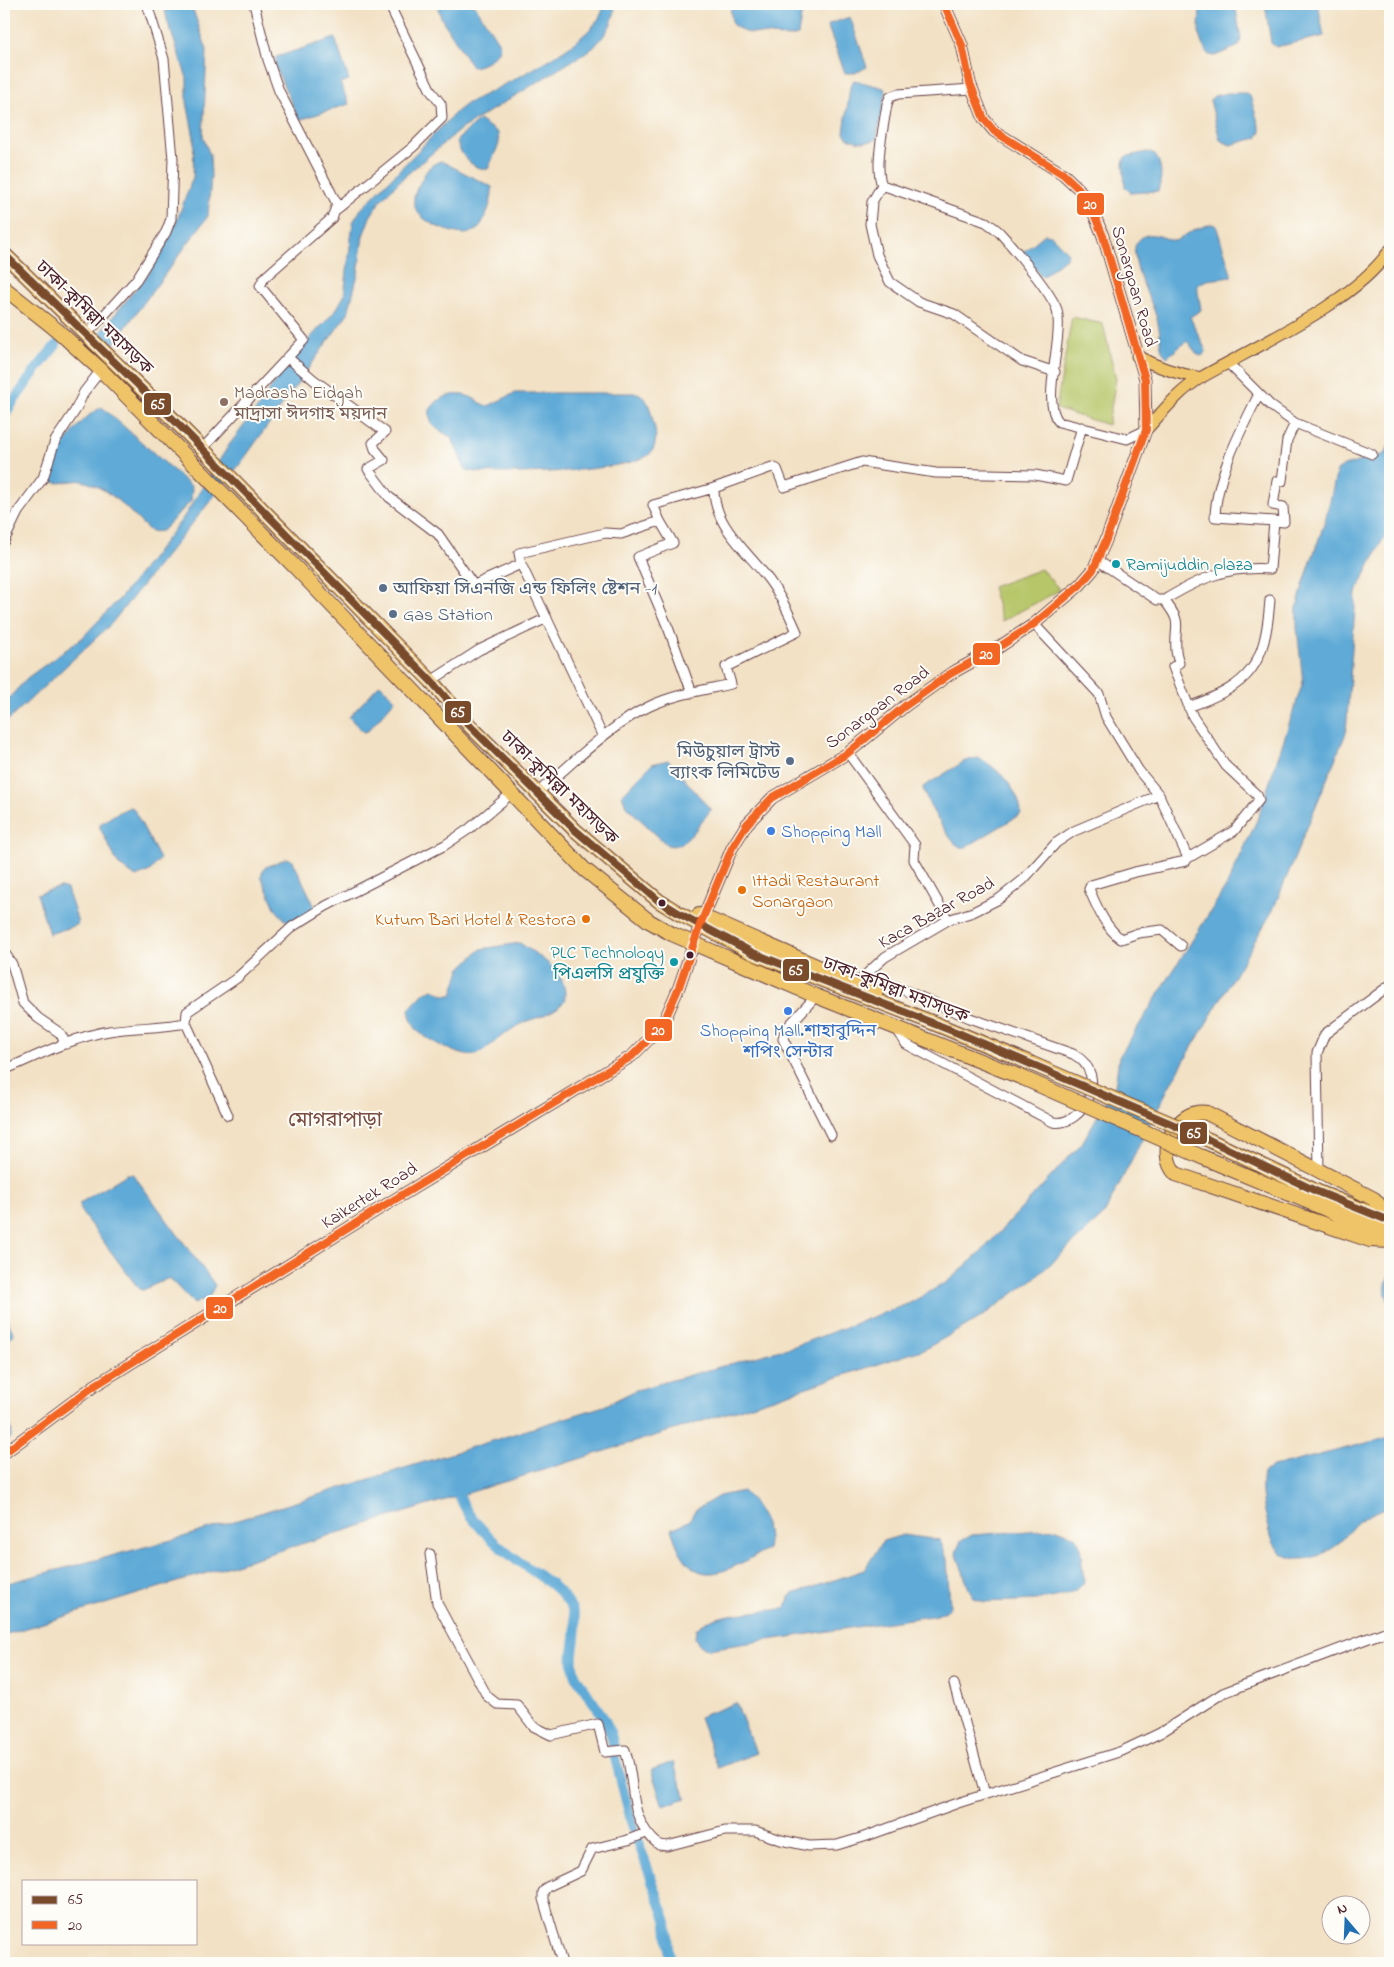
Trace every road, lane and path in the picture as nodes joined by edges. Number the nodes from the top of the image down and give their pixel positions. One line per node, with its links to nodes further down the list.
1 (147, 4): 11 (street)
2 (254, 4): 7 (street)
3 (389, 4): 7 (street)
4 (944, 4): 5 (main road, Sonargoan Road)
5 (972, 89): 6 (street); 12 (main road, Sonargoan Road)
6 (882, 185): 16 (street); 16 (street)
7 (337, 209): 13 (street)
8 (1390, 250): 14 (main road, Sonargoan Road)
9 (4, 254): 11 (highway, ঢাকা–কুমিল্লা মহাসড়ক)
10 (4, 288): 15 (highway, ঢাকা–কুমিল্লা মহাসড়ক)
11 (86, 336): 22 (highway, ঢাকা–কুমিল্লা মহাসড়ক)
12 (1138, 356): 17 (main road); 21 (main road, Sonargoan Road)
13 (287, 357): 22 (street); 29 (street)
14 (1229, 364): 17 (main road, Sonargoan Road); 18 (street)
15 (101, 370): 27 (street); 41 (highway, ঢাকা–কুমিল্লা মহাসড়ক)
16 (1055, 372): 20 (street)
17 (1201, 378): 21 (main road, Sonargoan Road)
18 (1259, 394): 19 (street); 26 (street)
19 (1295, 423): 23 (street); 26 (street)
20 (1082, 427): 21 (street); 24 (street)
21 (1146, 430): 28 (main road, Sonargoan Road)
22 (206, 453): 34 (highway, ঢাকা–কুমিল্লা মহাসড়ক)
23 (1372, 454)
24 (714, 488): 25 (street); 35 (street)
25 (660, 520): 29 (street); 35 (street)
26 (1274, 521): 30 (street)
27 (4, 541)
28 (1098, 560): 30 (street); 33 (main road, Sonargoan Road)
29 (521, 564): 32 (street)
30 (1164, 600): 37 (street)
31 (1270, 600): 37 (street)
32 (547, 618): 34 (street); 38 (street)
33 (1034, 624): 39 (main road, Sonargoan Road); 42 (street)
34 (431, 681): 36 (highway, ঢাকা–কুমিল্লা মহাসড়ক)
35 (692, 693): 38 (street)
36 (444, 696): 40 (highway); 45 (highway, ঢাকা–কুমিল্লা মহাসড়ক)
37 (1188, 707): 43 (street)
38 (603, 737): 40 (street)
39 (848, 754): 44 (street); 45 (main road, Sonargoan Road)
40 (544, 787): 45 (highway)
41 (512, 793): 46 (highway, ঢাকা–কুমিল্লা মহাসড়ক); 52 (street)
42 (1159, 795): 43 (street); 44 (street, Kaca Bazar Road)
43 (1188, 858): 47 (street)
44 (948, 920): 49 (street, Kaca Bazar Road)
45 (702, 921): 46 (main road, Kaikertek Road); 49 (highway); 54 (highway, ঢাকা–কুমিল্লা মহাসড়ক)
46 (694, 944): 51 (highway, ঢাকা–কুমিল্লা মহাসড়ক); 63 (main road, Kaikertek Road)
47 (1182, 946)
48 (4, 952): 55 (street)
49 (862, 979): 53 (street); 54 (highway)
50 (1390, 985): 59 (street)
51 (816, 996): 53 (highway, ঢাকা–কুমিল্লা মহাসড়ক); 58 (street)
52 (186, 1022): 55 (street); 57 (street)
53 (895, 1026): 61 (highway, ঢাকা–কুমিল্লা মহাসড়ক, bridge)
54 (958, 1033): 60 (highway, ঢাকা–কুমিল্লা মহাসড়ক, bridge)
55 (66, 1044): 56 (street)
56 (4, 1070)
57 (228, 1115)
58 (831, 1135)
59 (1319, 1172): 60 (highway); 62 (highway)
60 (1390, 1219)
61 (1390, 1236)
62 (1390, 1241)
63 (4, 1453)
64 (430, 1554): 68 (street)
65 (1390, 1630): 67 (street)
66 (954, 1684): 67 (street)
67 (985, 1794): 68 (street)
68 (646, 1833): 69 (street)
69 (562, 1963)

